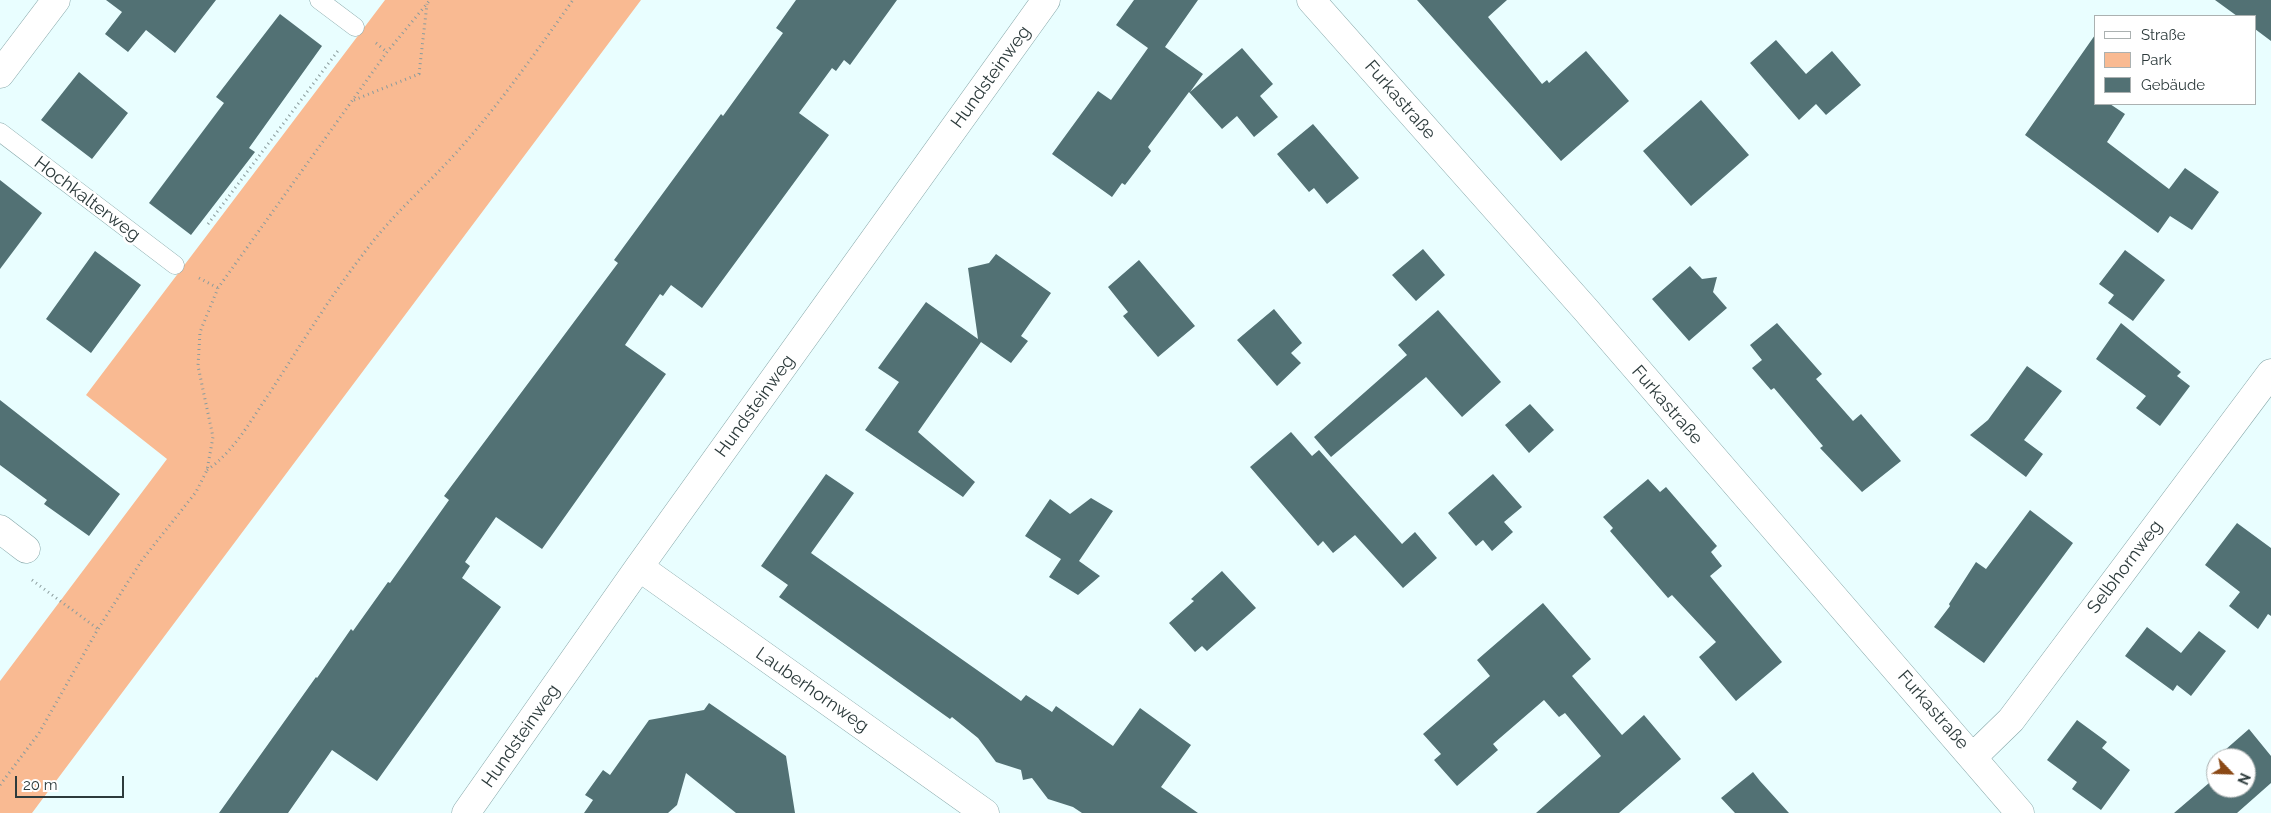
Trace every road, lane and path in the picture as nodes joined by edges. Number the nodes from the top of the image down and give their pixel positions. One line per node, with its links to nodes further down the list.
1 (56, 0): 8 (street)
2 (319, 0): 7 (lane)
3 (573, 0): 14 (path)
4 (1046, 0): 17 (street, Hundsteinweg)
5 (1311, 0): 19 (street, Furkastraße)
6 (429, 2): 9 (path); 9 (path)
7 (355, 28): 11 (path)
8 (0, 74)
9 (353, 101): 14 (path)
10 (0, 132): 12 (lane, Hochkalterweg)
11 (208, 224)
12 (175, 265)
13 (2271, 373): 19 (street, Selbhornweg)
14 (207, 470): 18 (path)
15 (0, 529): 16 (street)
16 (26, 549): 18 (path)
17 (639, 567): 21 (street, Hundsteinweg); 22 (street, Lauberhornweg)
18 (98, 629): 20 (path)
19 (1973, 757): 23 (street, Furkastraße)
20 (0, 786)
21 (466, 813)
22 (985, 813)
23 (2020, 813)

